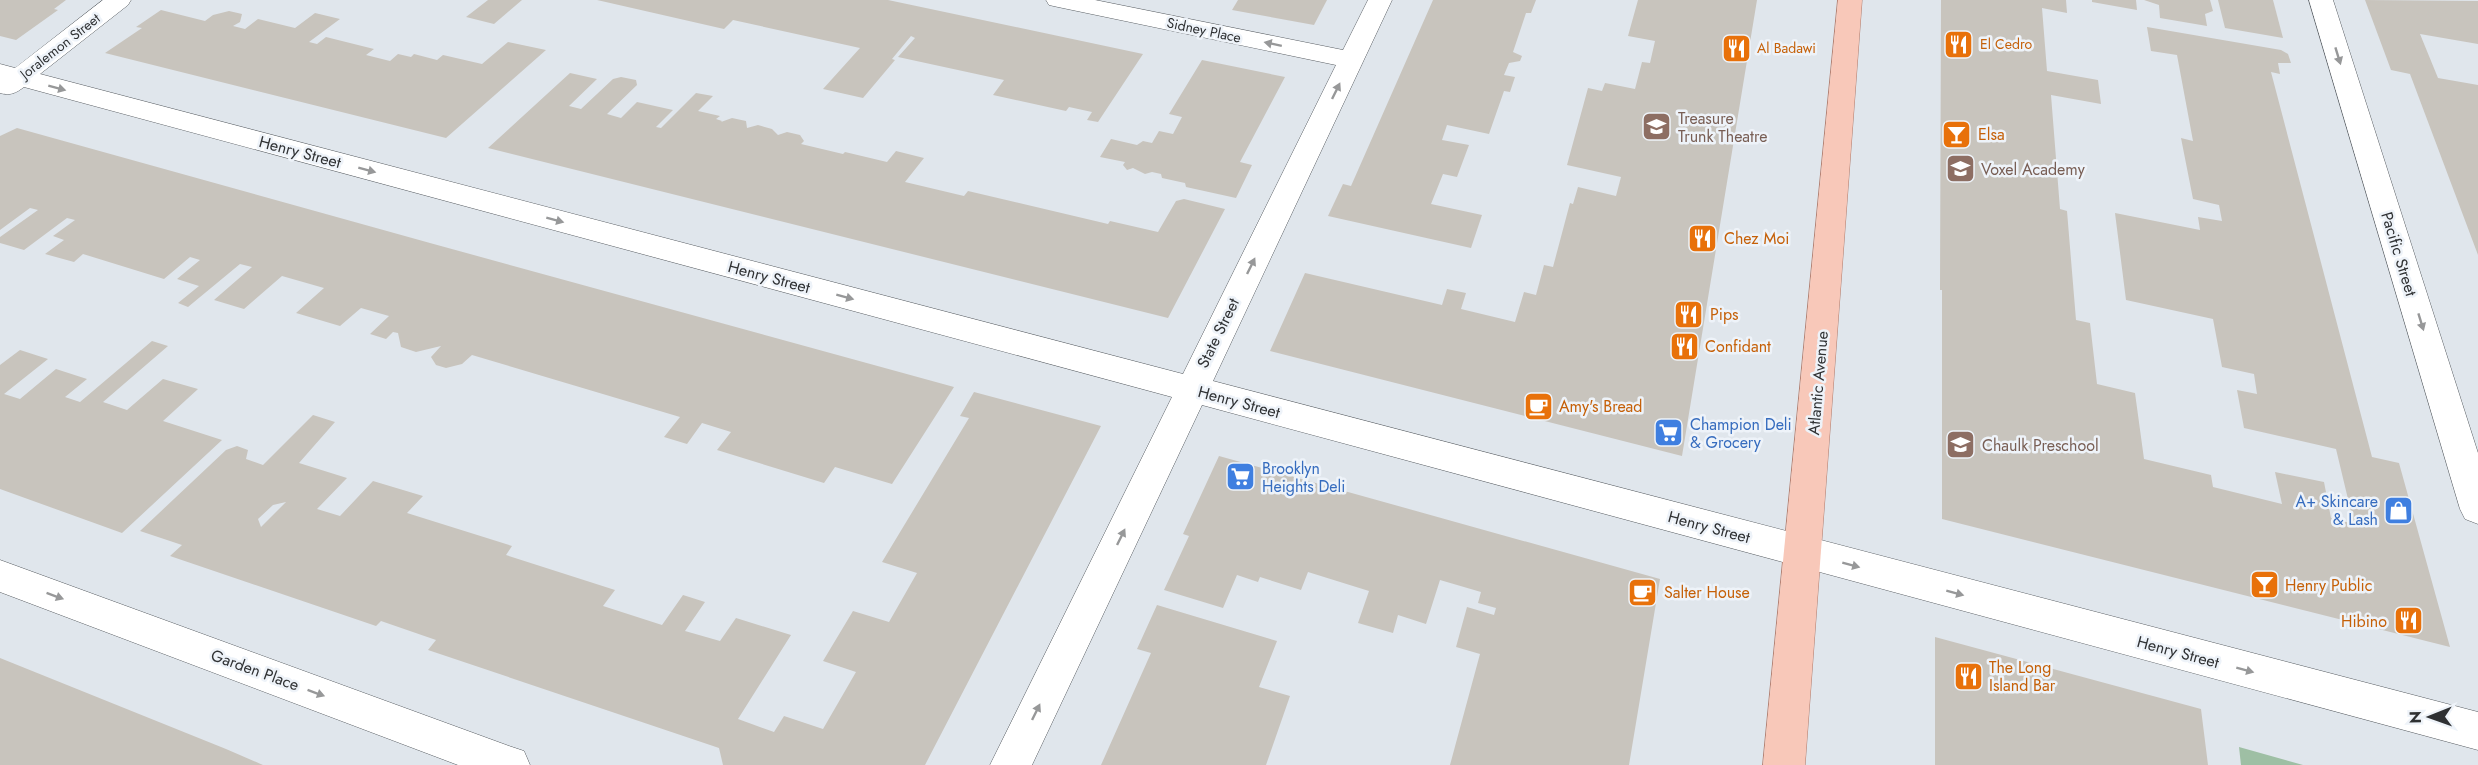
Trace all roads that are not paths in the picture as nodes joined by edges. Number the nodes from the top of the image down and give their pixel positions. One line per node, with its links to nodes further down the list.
1 (119, 0): 7 (street, Joralemon Street)
2 (1058, 0): 6 (street, Sidney Place, one-way to 2)
3 (1380, 0): 6 (street, State Street)
4 (1850, 0): 10 (main road, Atlantic Avenue)
5 (2321, 0): 9 (street, Pacific Street, one-way to 9)
6 (1351, 60): 8 (street, State Street, one-way to 6)
7 (6, 81): 8 (street, Henry Street, one-way to 8)
8 (1191, 389): 10 (street, Henry Street); 14 (street, State Street, one-way to 8)
9 (2478, 508)
10 (1804, 552): 12 (street, Henry Street, one-way to 12); 15 (main road, Atlantic Avenue)
11 (0, 576): 13 (street, Garden Place, one-way to 13)
12 (2478, 731)
13 (509, 765)
14 (1011, 765)
15 (1784, 765)

